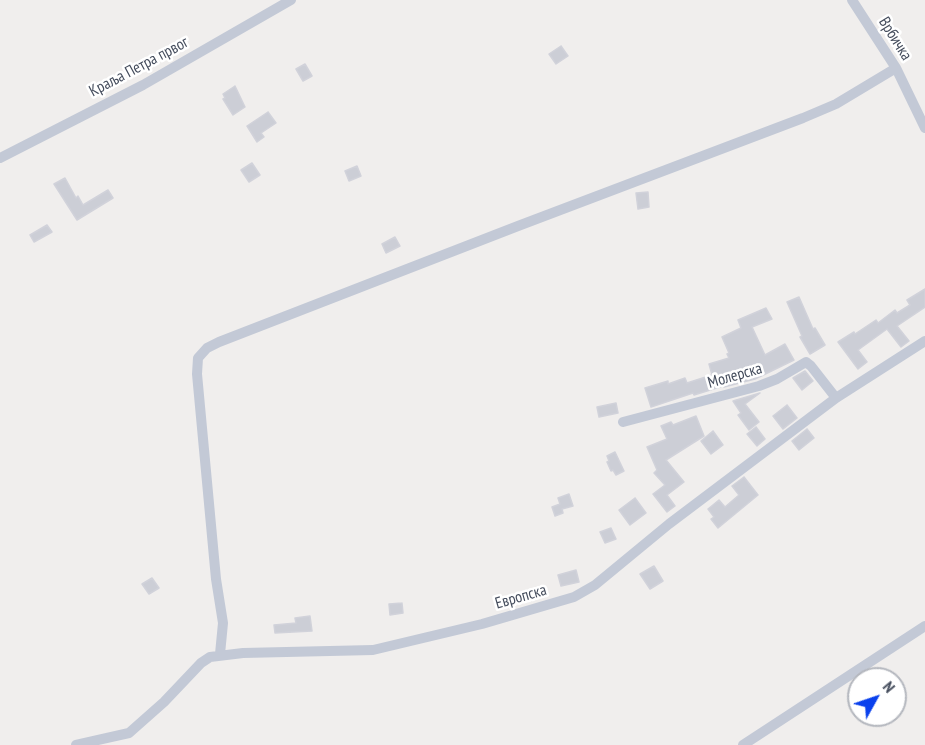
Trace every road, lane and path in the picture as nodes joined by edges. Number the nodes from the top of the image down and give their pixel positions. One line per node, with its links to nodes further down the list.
1 (291, 0): 5 (street, Краља Петра првог)
2 (852, 0): 3 (street, Врбичка)
3 (896, 68): 4 (street, Врбичка); 10 (street)
4 (925, 128)
5 (0, 158)
6 (925, 341): 7 (street, Европска)
7 (836, 398): 8 (street, Молерска); 10 (street, Европска)
8 (623, 422)
9 (925, 626): 12 (street)
10 (220, 654): 11 (street)
11 (76, 745)
12 (743, 745)

